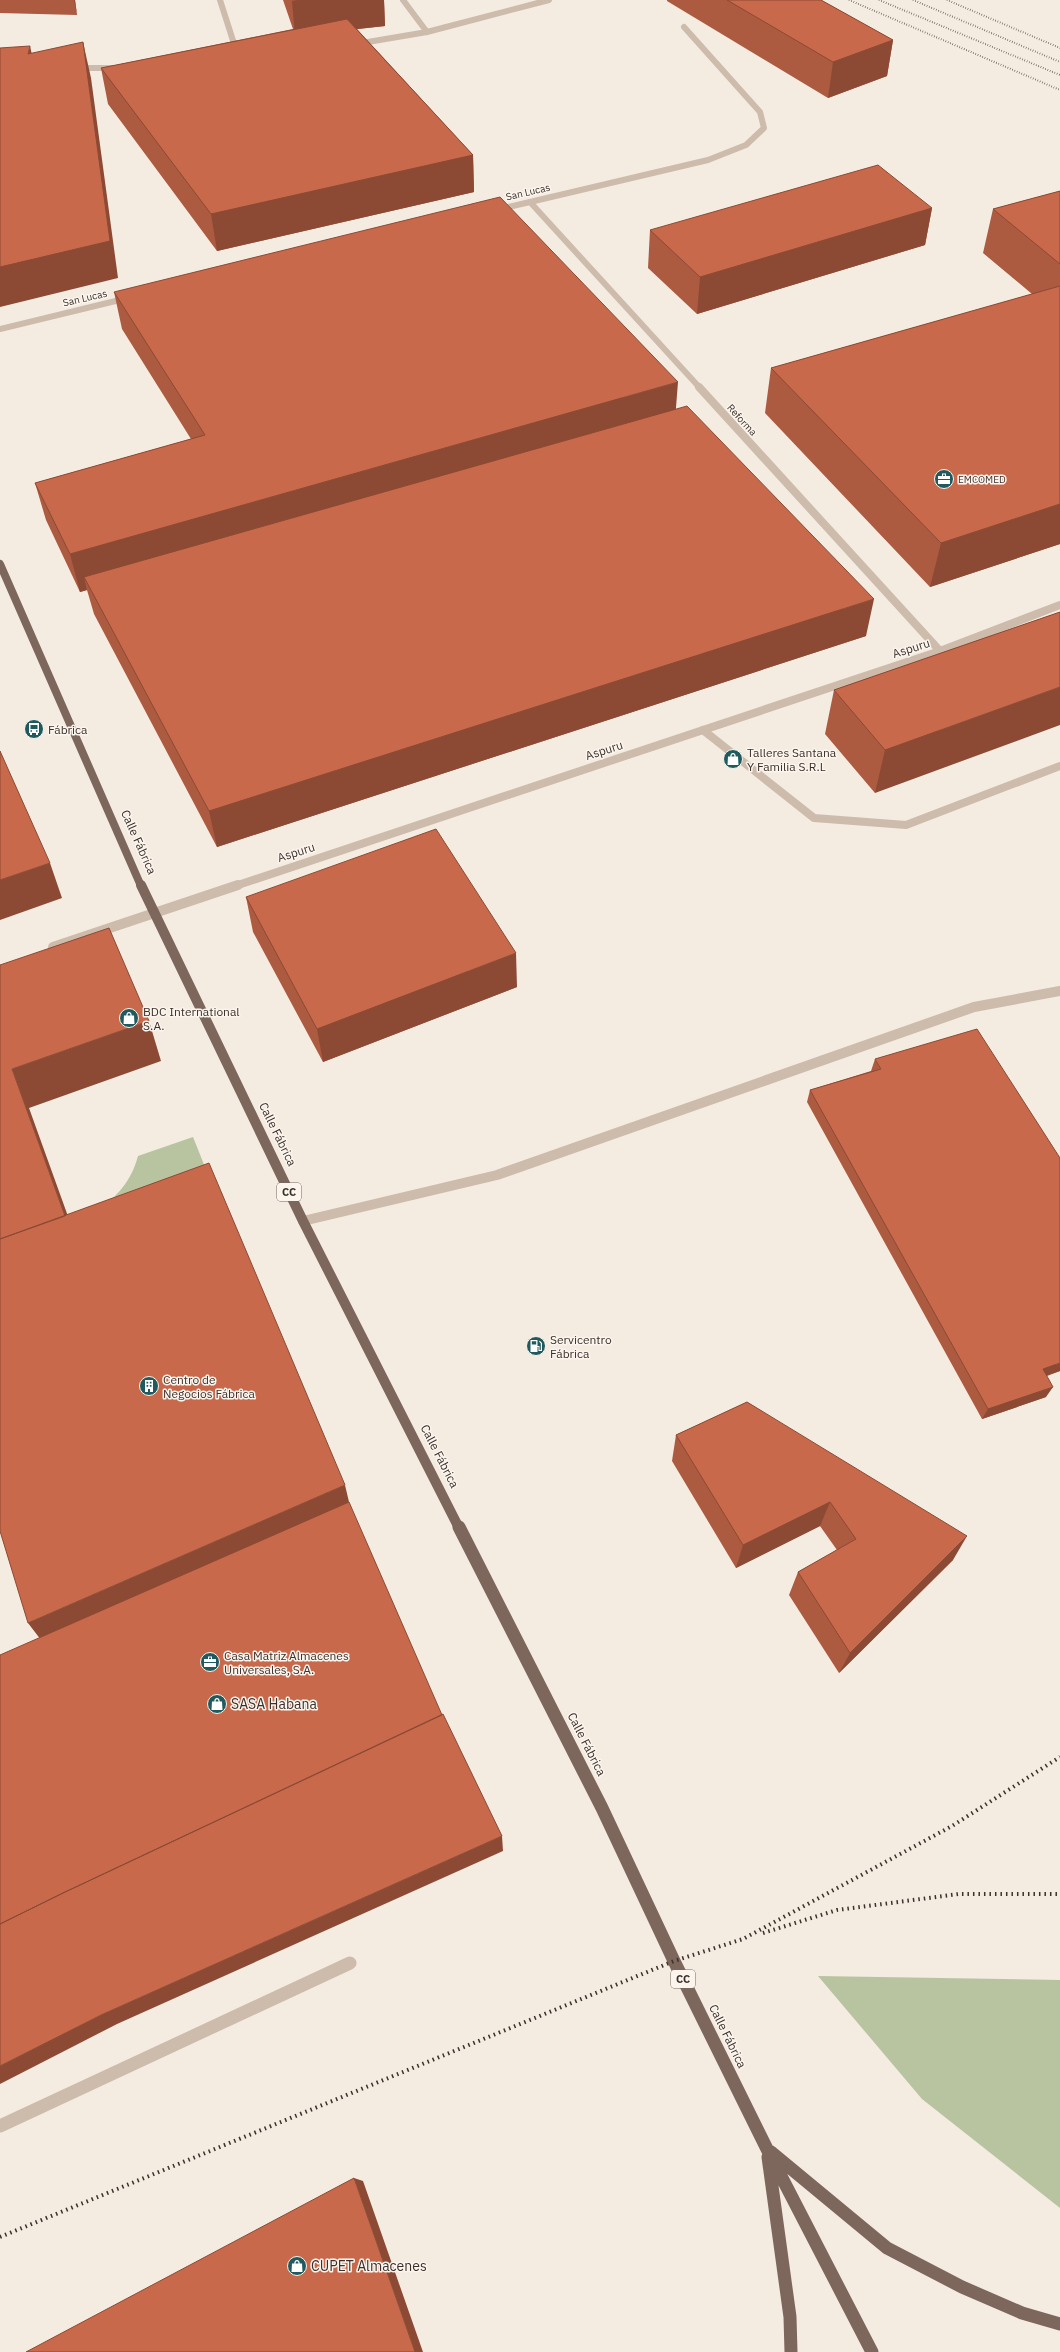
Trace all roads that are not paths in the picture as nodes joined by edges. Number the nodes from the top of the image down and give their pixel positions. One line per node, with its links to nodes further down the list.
1 (220, 0): 7 (street)
2 (403, 0): 5 (street)
3 (549, 0): 5 (street)
4 (684, 27): 10 (street, San Lucas)
5 (427, 32): 6 (street)
6 (349, 45)
7 (240, 63)
8 (69, 68): 9 (street)
9 (122, 68)
10 (530, 202): 11 (street, San Lucas); 16 (street, Reforma)
11 (492, 211)
12 (138, 296): 13 (street, San Lucas)
13 (0, 329)
14 (0, 564): 19 (main road, Calle Fábrica / CC)
15 (1060, 605): 16 (street, Aspuru)
16 (940, 651): 17 (street, Aspuru)
17 (703, 730): 18 (street); 19 (street, Aspuru)
18 (1060, 766)
19 (153, 913): 20 (street, Aspuru); 22 (main road, Calle Fábrica / CC)
20 (44, 950)
21 (1060, 991): 22 (street)
22 (304, 1221): 25 (main road, Calle Fábrica / CC)
23 (350, 1963): 24 (street)
24 (0, 2126)
25 (767, 2149): 26 (main road); 27 (main road); 28 (main road, Calle Fábrica / CC)
26 (1060, 2324)
27 (791, 2352)
28 (872, 2352)

